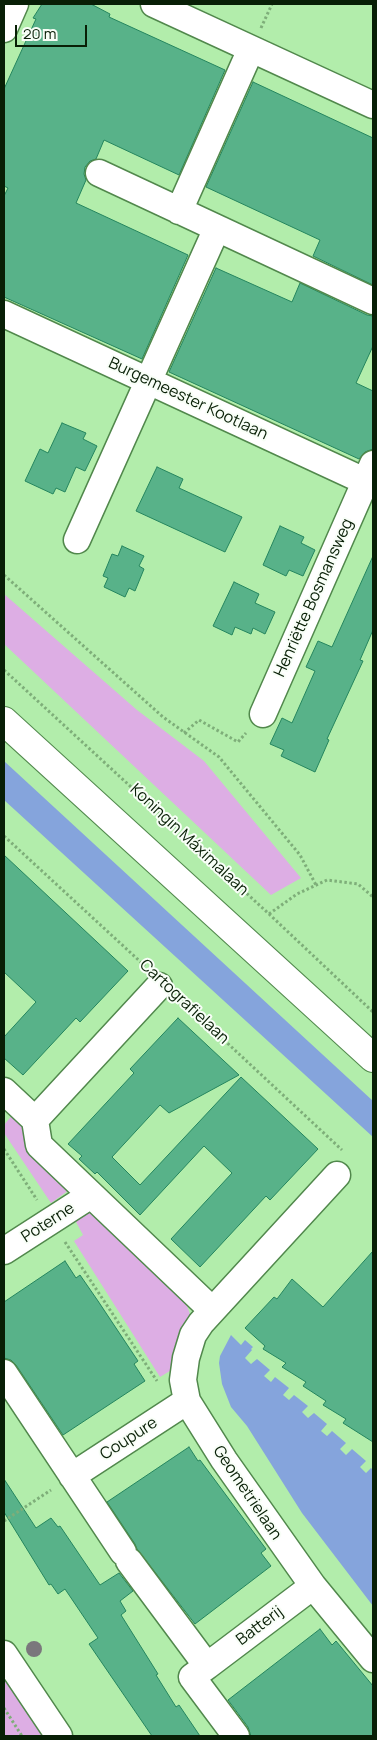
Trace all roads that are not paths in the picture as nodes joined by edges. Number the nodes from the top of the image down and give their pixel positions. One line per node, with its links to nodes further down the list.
1 (15, 4): 3 (street)
2 (154, 4): 4 (street)
3 (4, 29)
4 (251, 48): 5 (street); 7 (street)
5 (373, 105)
6 (99, 173): 7 (street)
7 (179, 211): 8 (street)
8 (218, 228): 9 (street); 11 (street)
9 (373, 301)
10 (4, 314): 11 (street, Burgemeester Kootlaan)
11 (149, 381): 12 (street, Burgemeester Kootlaan); 13 (street)
12 (371, 477): 14 (street, Henriëtte Bosmansweg)
13 (77, 540)
14 (263, 714)
15 (4, 721): 17 (main road)
16 (161, 984): 19 (street, Cartografielaan)
17 (373, 1058)
18 (4, 1091): 19 (street)
19 (35, 1120): 21 (street)
20 (337, 1175): 23 (street, Geometrielaan)
21 (91, 1195): 22 (street, Poterne); 23 (street)
22 (4, 1251)
23 (212, 1310): 25 (street, Geometrielaan)
24 (4, 1372): 26 (street)
25 (181, 1405): 26 (street, Coupure); 27 (street, Geometrielaan)
26 (72, 1476): 30 (street)
27 (313, 1586): 29 (street, Geometrielaan); 30 (street, Batterij)
28 (4, 1654): 31 (street)
29 (373, 1659)
30 (207, 1666): 32 (street, Batterij)
31 (59, 1736)
32 (236, 1736)

